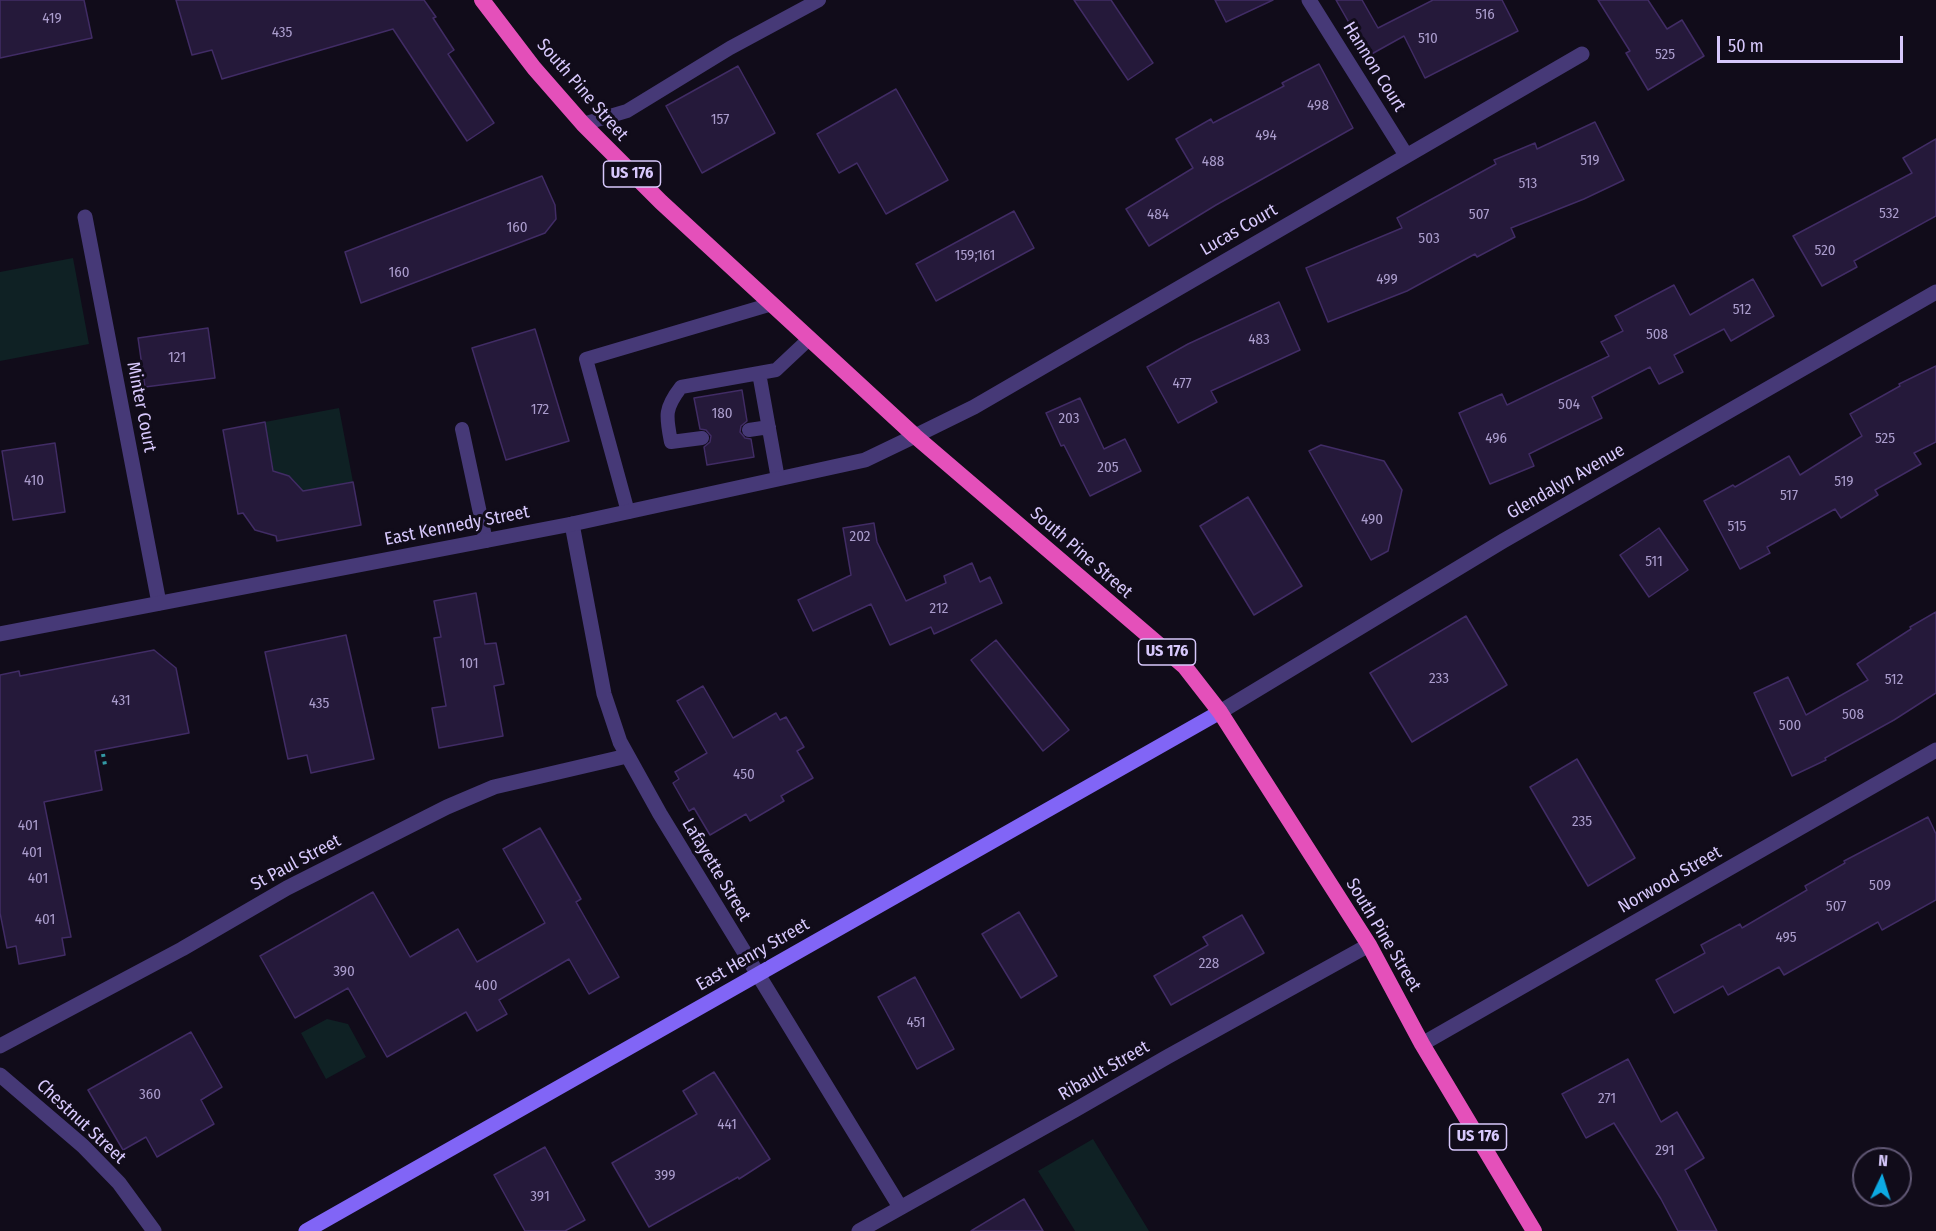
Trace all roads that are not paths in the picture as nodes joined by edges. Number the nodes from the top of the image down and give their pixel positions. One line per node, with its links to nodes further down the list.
1 (482, 0): 5 (highway, South Pine Street / US 176)
2 (819, 0): 5 (lane)
3 (1309, 0): 6 (street, Hannon Court)
4 (1582, 54): 6 (street, Lucas Court)
5 (583, 124): 9 (highway, South Pine Street / US 176)
6 (1406, 156): 15 (street, Lucas Court)
7 (85, 217): 21 (street, Minter Court)
8 (1936, 292): 23 (street, Glendalyn Avenue)
9 (772, 304): 10 (highway, South Pine Street / US 176); 18 (lane)
10 (809, 339): 11 (lane); 15 (highway, South Pine Street / US 176)
11 (759, 373): 12 (lane); 16 (lane)
12 (769, 427): 14 (lane); 17 (lane)
13 (462, 429): 20 (lane)
14 (749, 430)
15 (915, 436): 17 (street, East Kennedy Street); 23 (highway, South Pine Street / US 176)
16 (702, 438)
17 (778, 479): 18 (street, East Kennedy Street)
18 (628, 512): 19 (street, East Kennedy Street)
19 (572, 524): 20 (street, East Kennedy Street); 25 (street, Lafayette Street)
20 (486, 541): 21 (street, East Kennedy Street)
21 (159, 603): 22 (street, East Kennedy Street)
22 (0, 634)
23 (1220, 712): 26 (highway, South Pine Street / US 176); 27 (main road, East Henry Street)
24 (1936, 750): 28 (street, Norwood Street)
25 (627, 756): 27 (street, Lafayette Street); 29 (street, St Paul Street)
26 (1369, 945): 28 (highway, South Pine Street / US 176); 31 (street, Ribault Street)
27 (759, 974): 31 (street, Lafayette Street); 33 (main road, East Henry Street)
28 (1422, 1044): 35 (highway, South Pine Street / US 176)
29 (0, 1046)
30 (0, 1075): 32 (street, Chestnut Street)
31 (900, 1207): 34 (street, Ribault Street)
32 (154, 1231)
33 (306, 1231)
34 (860, 1231)
35 (1534, 1231)

